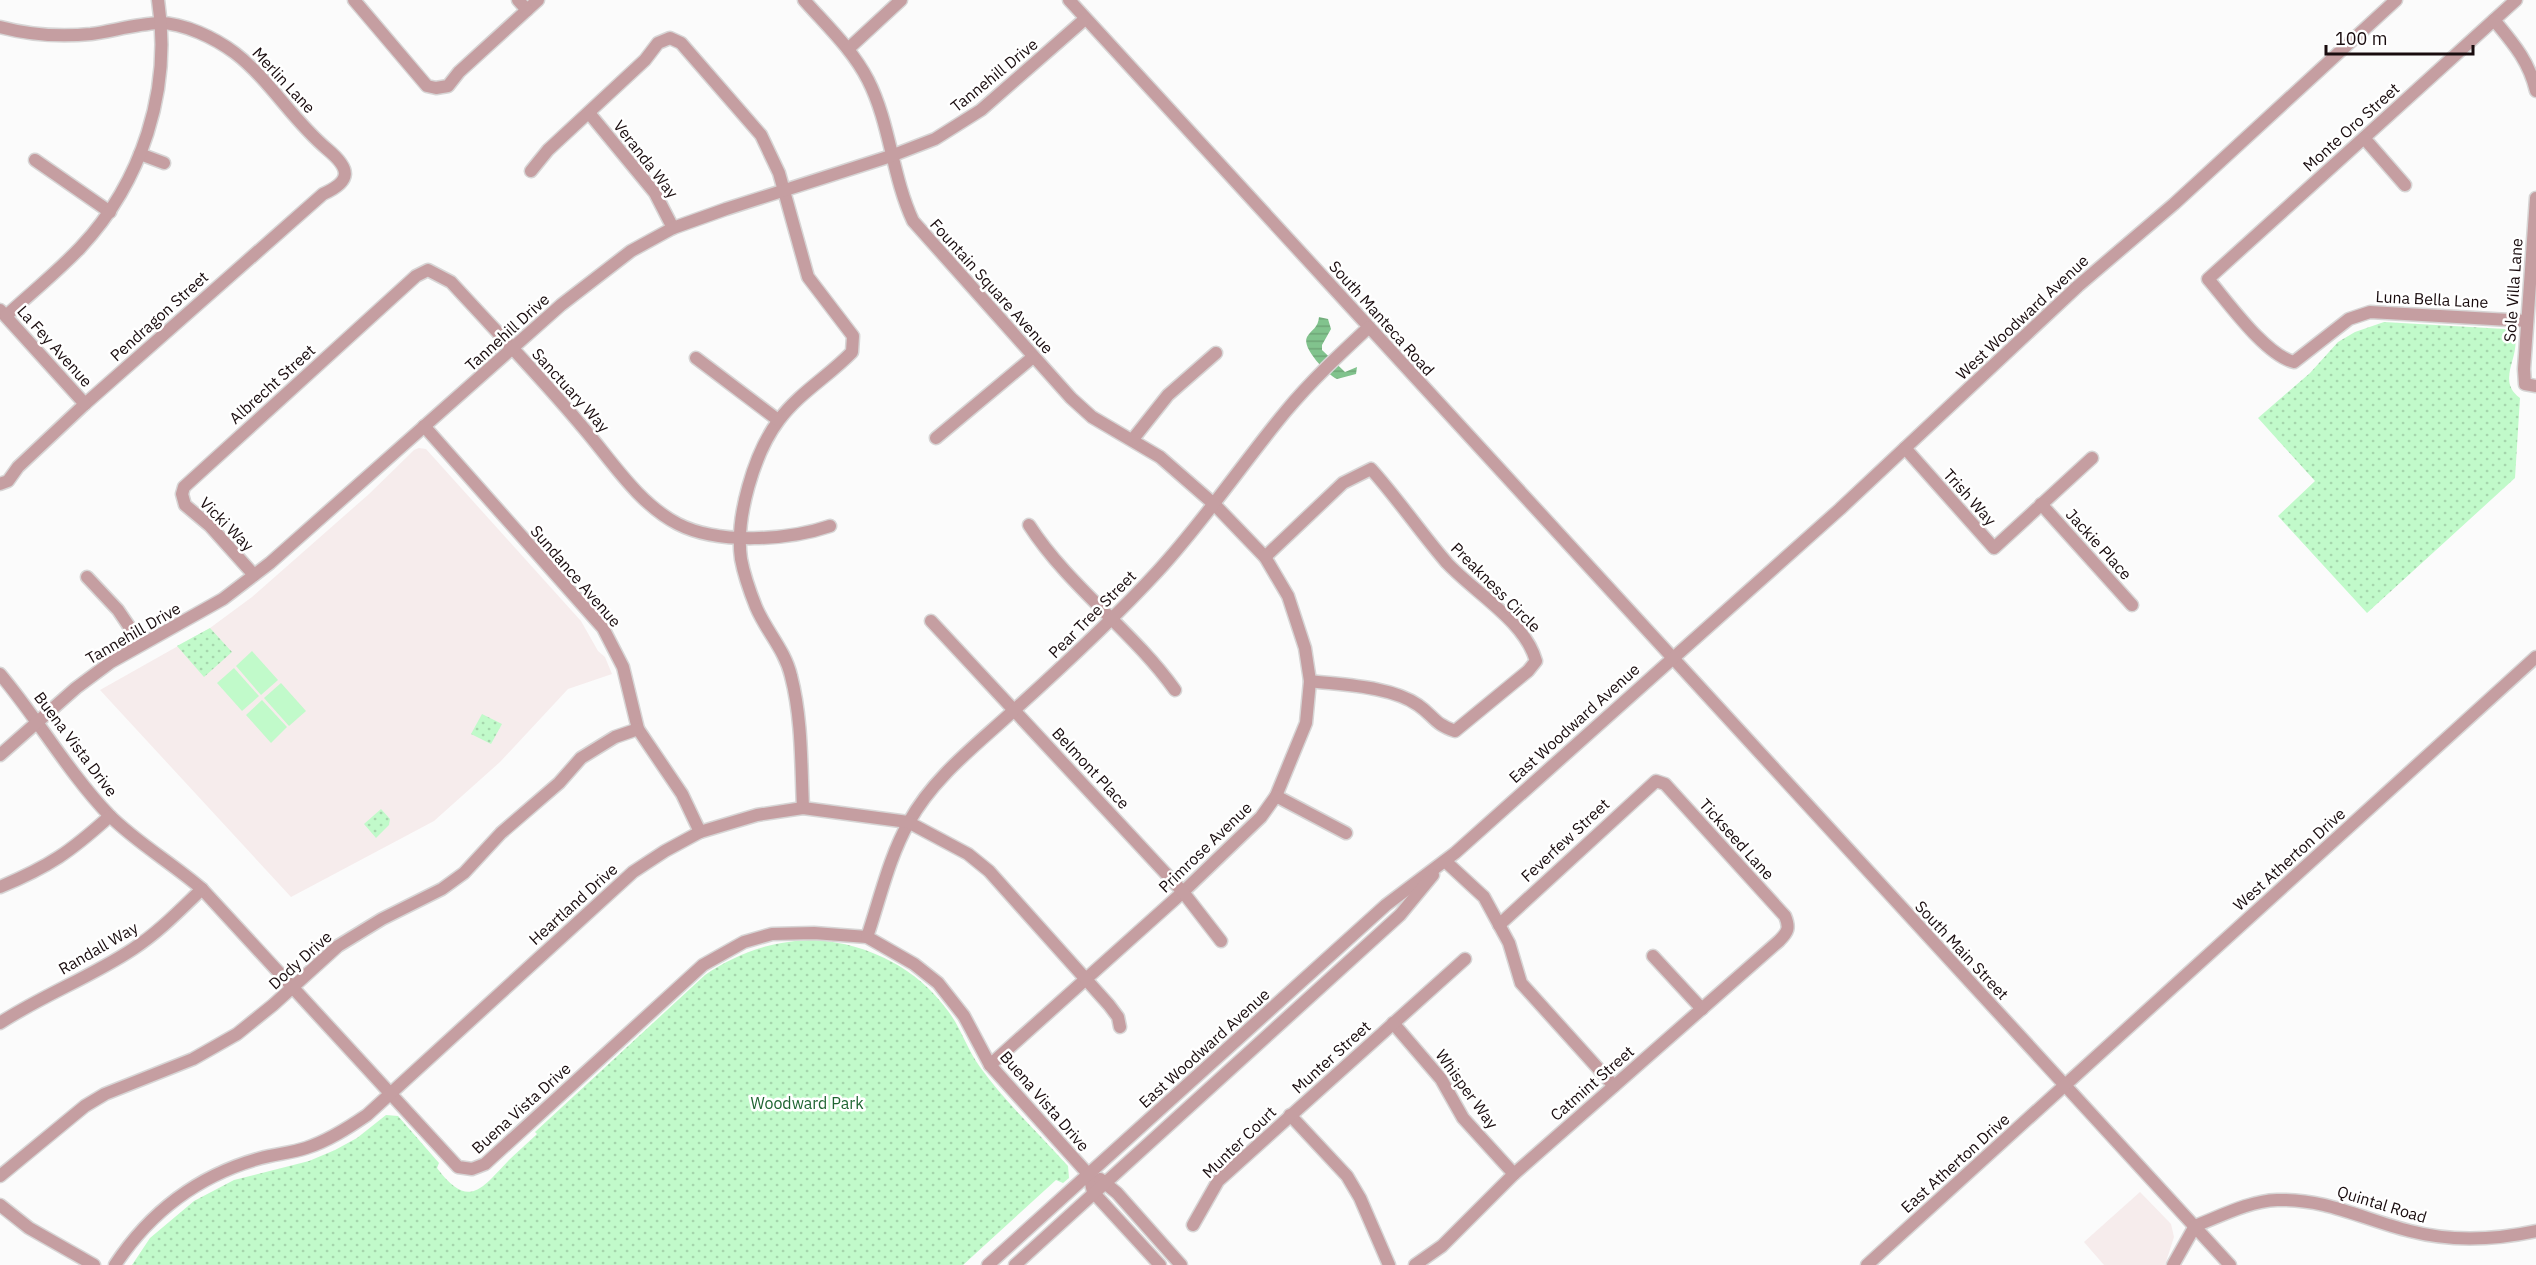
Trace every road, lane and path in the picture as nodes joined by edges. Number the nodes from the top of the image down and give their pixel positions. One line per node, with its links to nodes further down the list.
1 (158, 0): 13 (street)
2 (354, 0): 10 (street)
3 (518, 0): 10 (street)
4 (538, 0): 10 (street)
5 (804, 0): 15 (street, Fountain Square Avenue)
6 (900, 0): 15 (street)
7 (1069, 0): 11 (street, South Manteca Road)
8 (2396, 0): 45 (street, West Woodward Avenue)
9 (2516, 0): 12 (street, Monte Oro Street)
10 (527, 10)
11 (1085, 19): 20 (street, Tannehill Drive); 34 (street, South Manteca Road)
12 (2494, 20): 16 (street); 18 (street, Monte Oro Street)
13 (161, 23): 14 (street, Merlin Lane); 19 (street); 24 (street, Merlin Lane)
14 (0, 27)
15 (848, 49): 20 (street, Fountain Square Avenue)
16 (2536, 91)
17 (588, 113): 23 (street); 26 (street); 29 (street, Veranda Way)
18 (2364, 138): 25 (street); 30 (street, Monte Oro Street)
19 (140, 154): 22 (street); 28 (street)
20 (891, 156): 26 (street, Tannehill Drive); 37 (street, Fountain Square Avenue)
21 (35, 160): 28 (street)
22 (164, 163)
23 (531, 171)
24 (345, 178): 40 (street, Pendragon Street)
25 (2405, 185)
26 (784, 190): 29 (street, Tannehill Drive); 41 (street)
27 (2536, 198): 33 (street, Sole Villa Lane)
28 (110, 212): 32 (street)
29 (673, 228): 35 (street, Tannehill Drive)
30 (2208, 279): 33 (street, Luna Bella Lane)
31 (388, 301): 35 (street, Sanctuary Way); 48 (street, Albrecht Street)
32 (3, 313): 40 (street, La Fey Avenue)
33 (2528, 321): 39 (street, Sole Villa Lane)
34 (1369, 327): 50 (street, Pear Tree Street); 62 (street, South Manteca Road)
35 (513, 350): 42 (street, Tannehill Drive); 53 (street, Sanctuary Way)
36 (1216, 353): 44 (street)
37 (1033, 357): 43 (street); 44 (street, Fountain Square Avenue)
38 (696, 358): 41 (street)
39 (2530, 385)
40 (85, 404): 47 (street, Pendragon Street)
41 (778, 420): 53 (street)
42 (424, 426): 55 (street, Tannehill Drive); 68 (street, Sundance Avenue)
43 (936, 438)
44 (1133, 439): 50 (street, Fountain Square Avenue)
45 (1905, 448): 49 (street, Trish Way); 62 (street, West Woodward Avenue)
46 (2092, 458): 49 (street, Trish Way)
47 (0, 484)
48 (182, 494): 55 (street, Vicki Way)
49 (2041, 504): 57 (street, Jackie Place)
50 (1215, 505): 54 (street, Primrose Avenue); 58 (street, Pear Tree Street)
51 (1029, 525): 58 (street)
52 (830, 526): 53 (street, Sanctuary Way)
53 (741, 537): 72 (street)
54 (1264, 557): 64 (street, Primrose Avenue); 64 (street, Preakness Circle)
55 (254, 575): 60 (street, Tannehill Drive)
56 (87, 577): 60 (street)
57 (2132, 605)
58 (1112, 619): 65 (street); 66 (street, Pear Tree Street)
59 (931, 621): 66 (street, Belmont Place)
60 (141, 644): 67 (street, Tannehill Drive)
61 (2536, 657): 94 (street, West Atherton Drive)
62 (1671, 658): 77 (street, East Woodward Avenue); 94 (street, South Main Street)
63 (0, 674): 67 (street, Buena Vista Drive)
64 (1310, 681): 71 (street, Primrose Avenue)
65 (1175, 690)
66 (1015, 710): 74 (street, Pear Tree Street); 80 (street, Belmont Place)
67 (39, 722): 69 (street, Tannehill Drive); 73 (street, Buena Vista Drive)
68 (638, 729): 75 (street, Sundance Avenue); 88 (street, Dody Drive)
69 (0, 755)
70 (1656, 781): 81 (street, Feverfew Street); 82 (street, Tickseed Lane)
71 (1276, 796): 76 (street); 80 (street, Primrose Avenue)
72 (803, 808): 74 (street, Heartland Drive); 75 (street, Heartland Drive)
73 (110, 816): 78 (street); 79 (street, Buena Vista Drive)
74 (908, 822): 83 (street, Pear Tree Street); 87 (street, Heartland Drive)
75 (700, 832): 96 (street, Heartland Drive)
76 (1346, 833)
77 (1445, 861): 81 (street); 99 (street, East Woodward Avenue); 101 (street, East Woodward Avenue)
78 (0, 887)
79 (202, 889): 88 (street, Buena Vista Drive); 90 (street, Randall Way)
80 (1183, 892): 84 (street, Belmont Place); 87 (street, Primrose Avenue)
81 (1499, 924): 95 (street)
82 (1789, 925): 89 (street, Catmint Street)
83 (867, 937): 93 (street, Buena Vista Drive); 96 (street, Buena Vista Drive)
84 (1221, 941)
85 (1653, 956): 89 (street)
86 (1465, 959): 91 (street)
87 (1084, 979): 92 (street, Heartland Drive); 93 (street, Primrose Avenue)
88 (294, 987): 96 (street, Buena Vista Drive); 100 (street, Dody Drive)
89 (1702, 1009): 95 (street, Catmint Street)
90 (0, 1023)
91 (1393, 1023): 97 (street, Munter Street); 98 (street, Whisper Way)
92 (1120, 1027)
93 (990, 1065): 99 (street, Buena Vista Drive)
94 (2065, 1085): 105 (street, South Main Street); 115 (street, East Atherton Drive)
95 (1614, 1086): 98 (street, Catmint Street)
96 (391, 1093): 108 (street, Heartland Drive)
97 (1290, 1116): 104 (street, Munter Court); 113 (street)
98 (1514, 1174): 114 (street, Catmint Street)
99 (1089, 1175): 101 (street, Buena Vista Drive); 102 (street, Buena Vista Drive); 109 (street, East Woodward Avenue)
100 (0, 1176)
101 (1106, 1181): 102 (street, East Woodward Avenue); 112 (street, Buena Vista Drive)
102 (1093, 1192): 110 (street, East Woodward Avenue); 111 (street, Buena Vista Drive)
103 (0, 1205): 107 (street)
104 (1193, 1224)
105 (2195, 1226): 106 (street, Quintal Road); 116 (street); 117 (street, South Main Street)
106 (2536, 1231)
107 (94, 1265)
108 (115, 1265)
109 (988, 1265)
110 (1015, 1265)
111 (1160, 1265)
112 (1181, 1265)
113 (1389, 1265)
114 (1415, 1265)
115 (1867, 1265)
116 (2173, 1265)
117 (2230, 1265)

